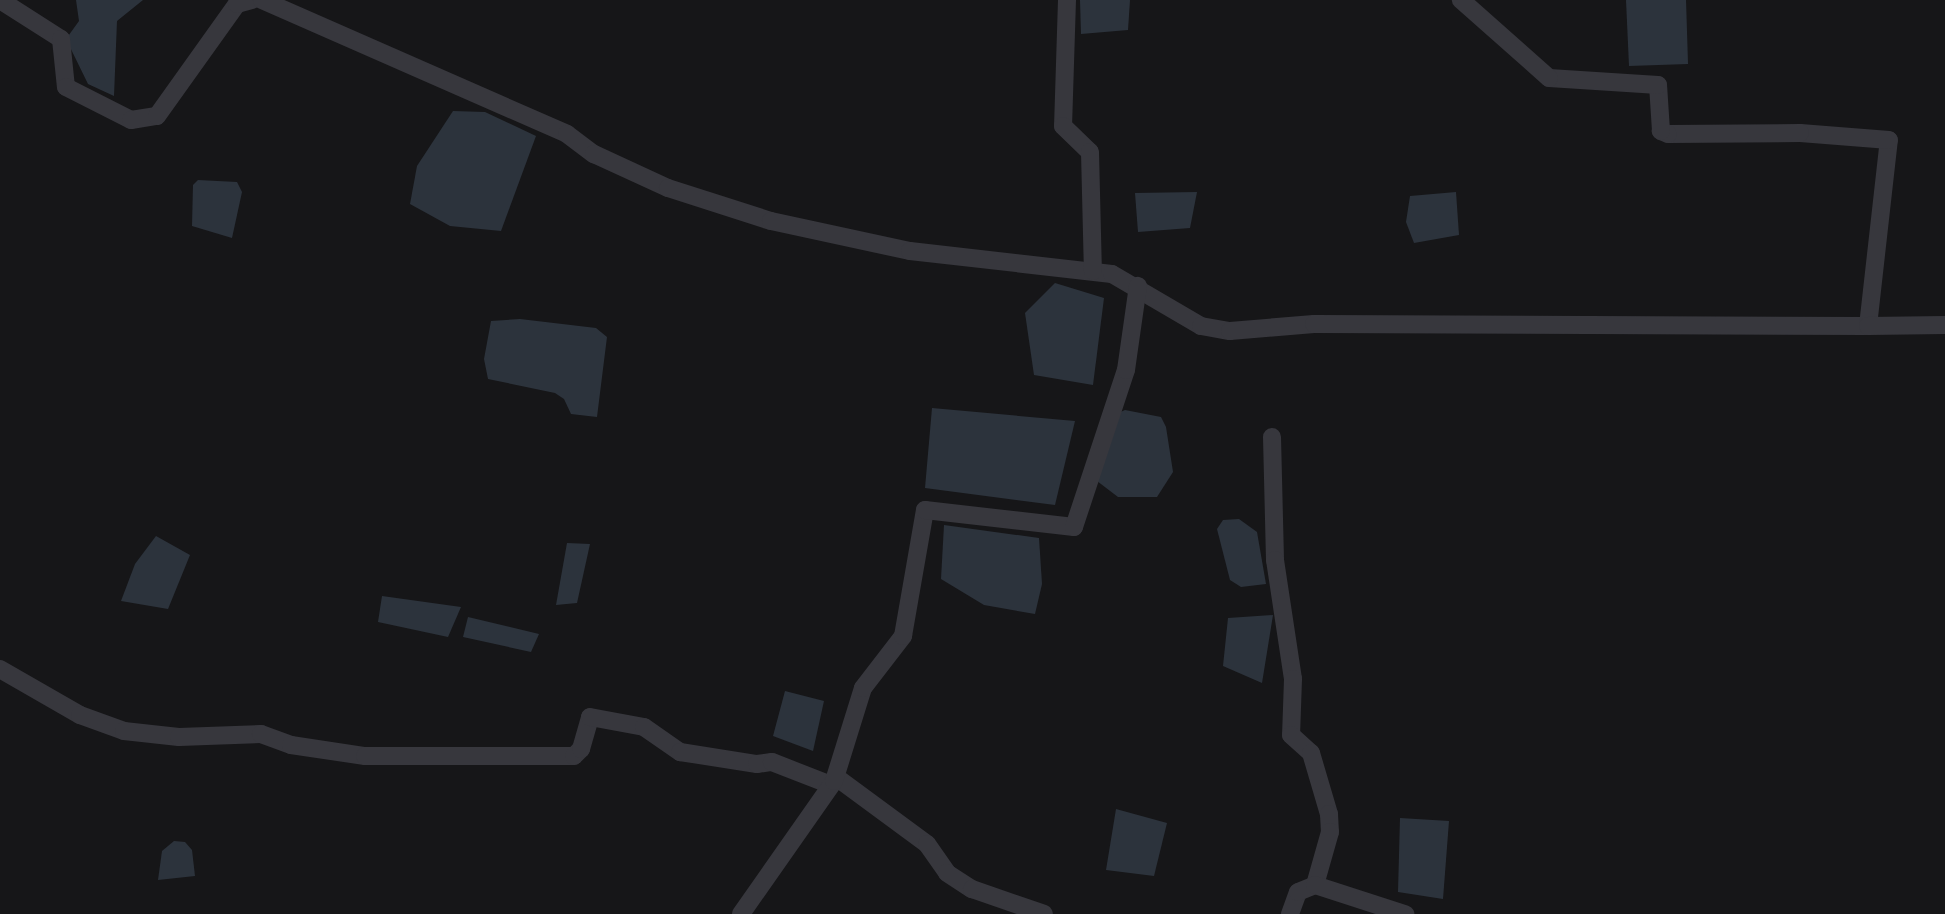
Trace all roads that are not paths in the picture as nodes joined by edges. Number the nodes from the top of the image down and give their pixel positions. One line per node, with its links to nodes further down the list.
1 (0, 0): 2 (street)
2 (252, 0)
3 (262, 0): 6 (street)
4 (1067, 0): 6 (street)
5 (1461, 0): 9 (street)
6 (1092, 271): 7 (street)
7 (1138, 286): 9 (street); 12 (street)
8 (1945, 325): 9 (street)
9 (1868, 326)
10 (1272, 436): 13 (street)
11 (0, 669): 12 (street)
12 (833, 781): 14 (street); 15 (street)
13 (1315, 885): 16 (street); 17 (street)
14 (741, 914)
15 (1044, 914)
16 (1290, 914)
17 (1405, 914)

